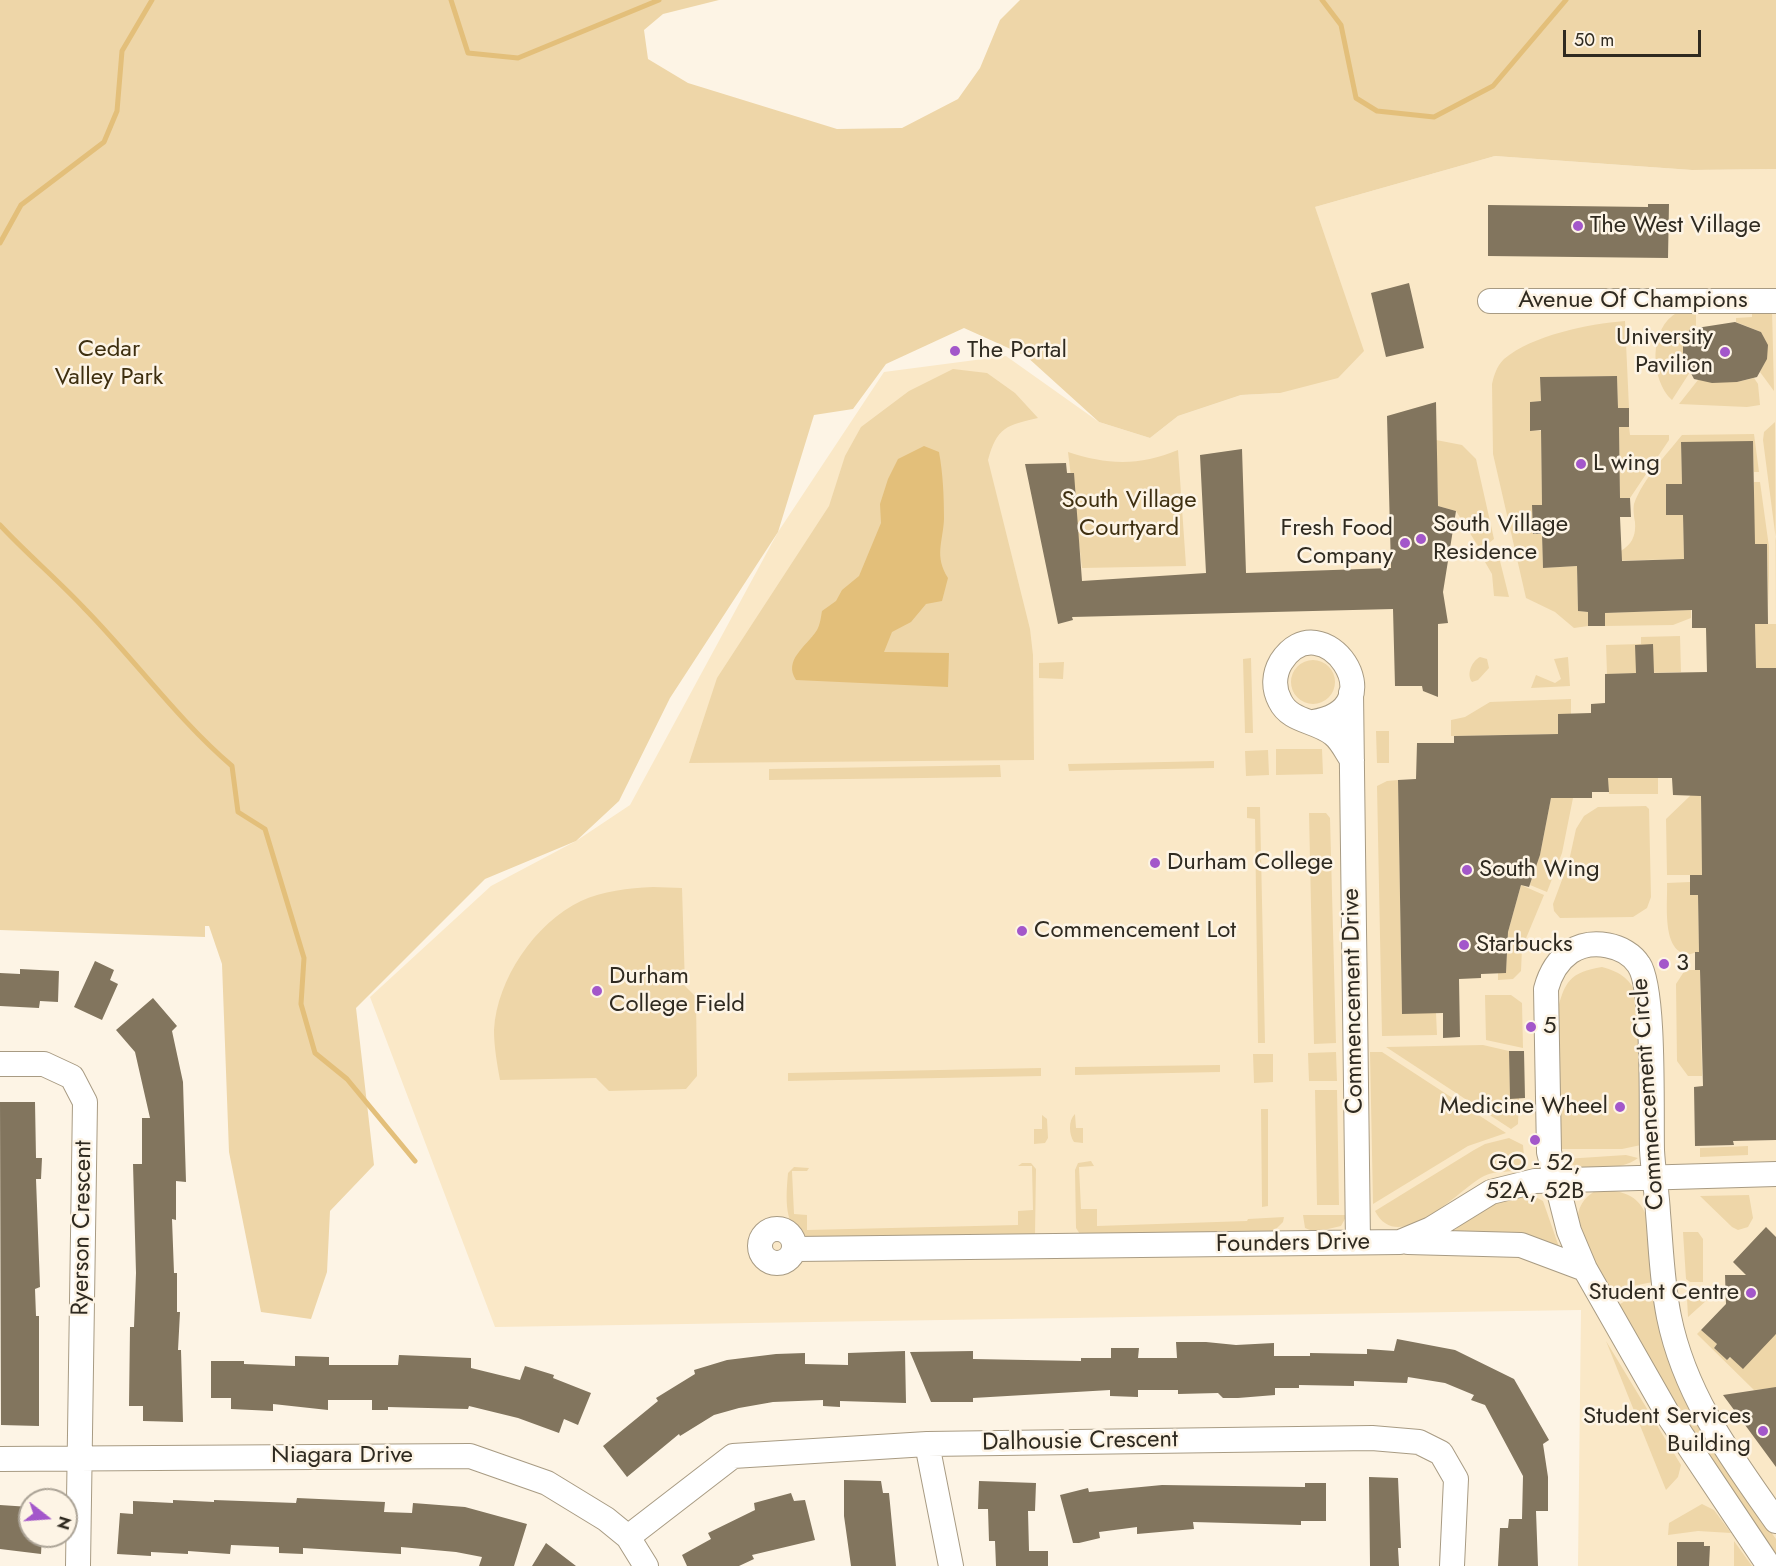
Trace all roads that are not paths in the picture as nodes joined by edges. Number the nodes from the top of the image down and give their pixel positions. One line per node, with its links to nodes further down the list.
1 (1490, 300): 2 (street, Avenue Of Champions)
2 (1776, 301)
3 (1352, 693): 4 (street); 4 (street, Commencement Drive); 5 (street, Commencement Drive)
4 (1313, 722): 5 (street, Commencement Drive)
5 (1352, 760): 10 (street, Commencement Drive)
6 (0, 1064): 15 (street, Ryerson Crescent)
7 (1776, 1174): 8 (street, Founders Drive)
8 (1655, 1178): 9 (street, Founders Drive); 9 (street, Commencement Circle); 17 (street, Commencement Circle)
9 (1555, 1180): 11 (street, Founders Drive); 13 (street, Commencement Circle)
10 (1358, 1242): 11 (street, Founders Drive); 12 (street, Founders Drive)
11 (1400, 1242): 13 (street)
12 (795, 1249)
13 (1585, 1269): 23 (street, Commencement Circle)
14 (927, 1444): 18 (street, Dalhousie Crescent); 21 (street); 22 (street, Dalhousie Crescent)
15 (79, 1457): 16 (street, Niagara Drive); 18 (street, Niagara Drive); 19 (street, Ryerson Crescent)
16 (0, 1459)
17 (1776, 1521)
18 (628, 1537): 20 (street, Niagara Drive)
19 (78, 1566)
20 (646, 1566)
21 (951, 1566)
22 (1452, 1566)
23 (1769, 1566)

